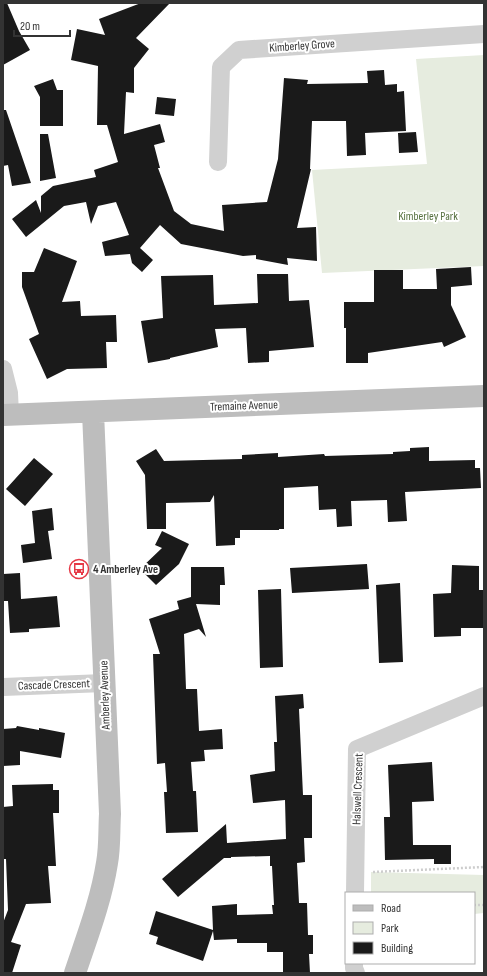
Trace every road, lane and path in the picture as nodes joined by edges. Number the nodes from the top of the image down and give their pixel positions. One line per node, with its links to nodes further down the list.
1 (484, 34): 2 (street, Kimberley Grove)
2 (218, 162)
3 (3, 369): 6 (street)
4 (484, 396): 5 (street, Tremaine Avenue)
5 (93, 412): 6 (street, Tremaine Avenue); 7 (street, Amberley Avenue)
6 (7, 415)
7 (104, 683): 8 (street, Cascade Crescent); 13 (street, Amberley Avenue)
8 (3, 687)
9 (484, 696): 12 (street, Halswell Crescent)
10 (484, 867): 11 (path)
11 (371, 872)
12 (355, 892)
13 (75, 973)

